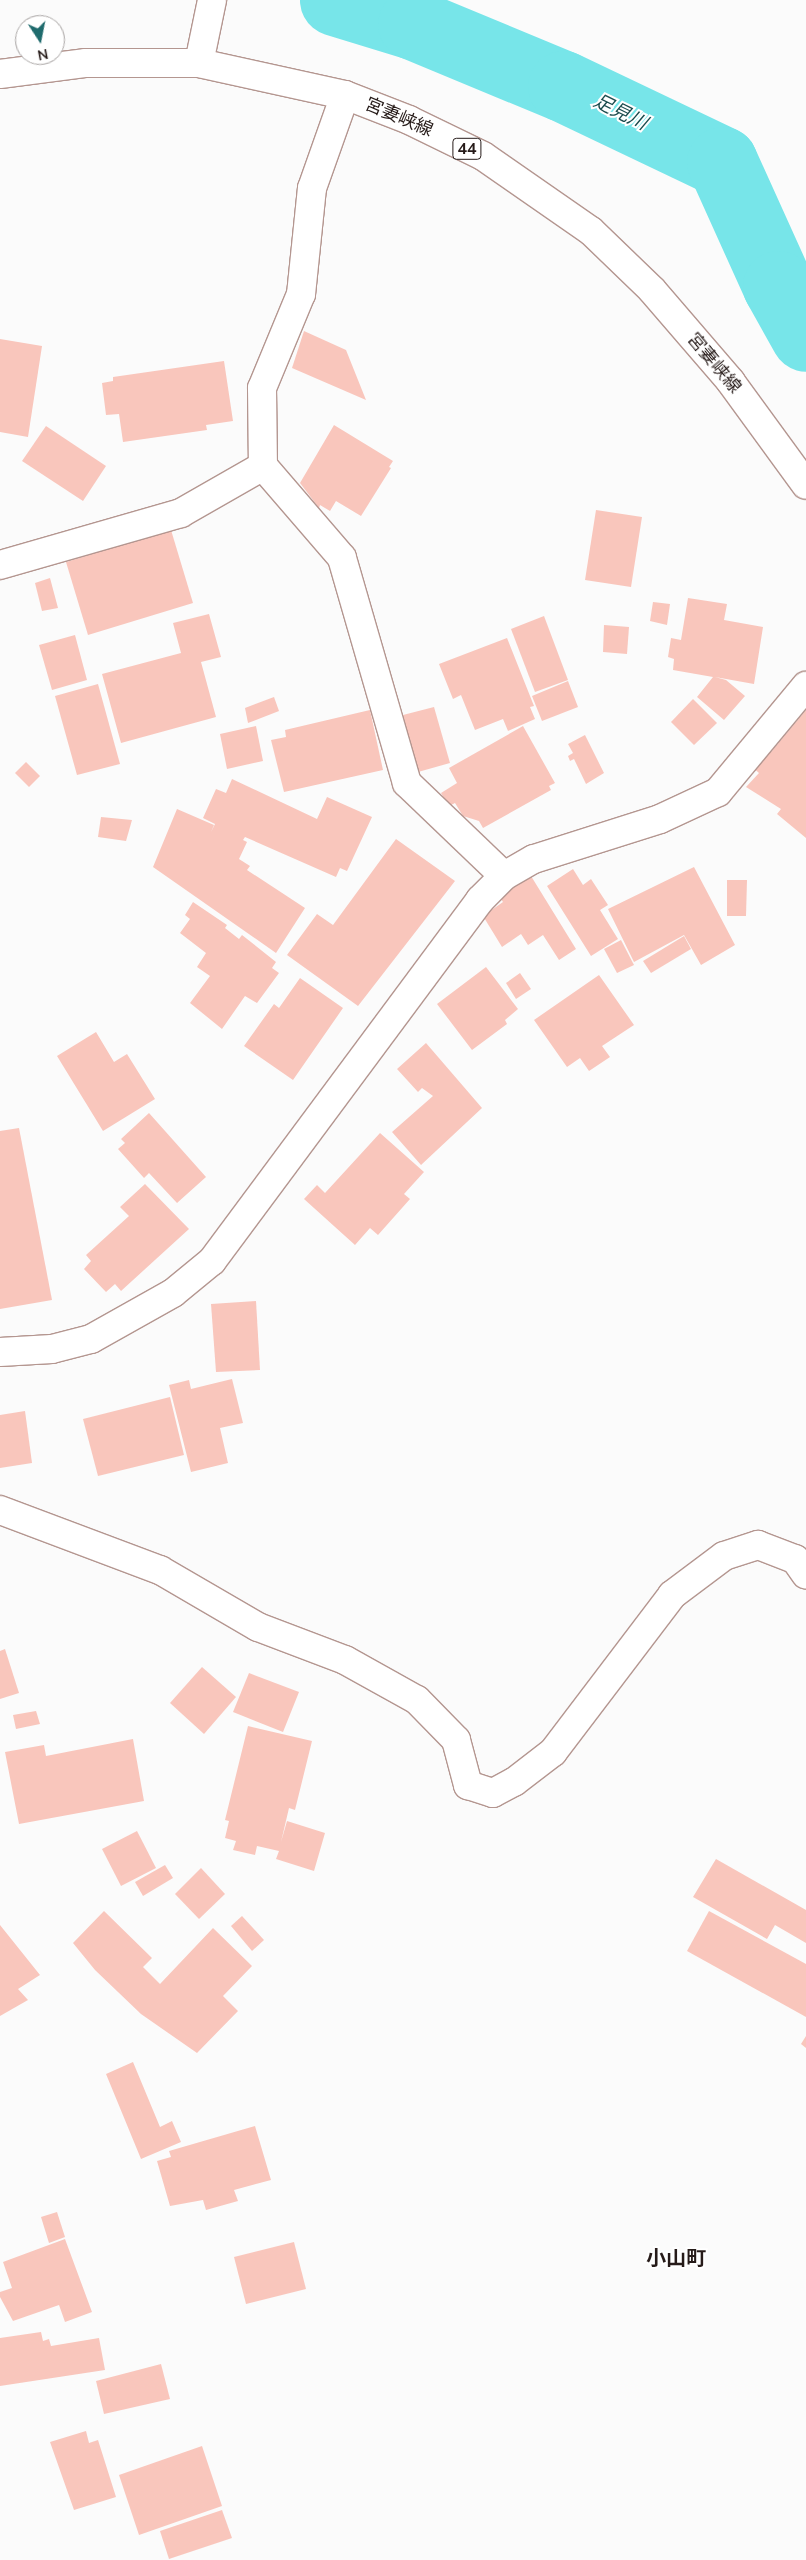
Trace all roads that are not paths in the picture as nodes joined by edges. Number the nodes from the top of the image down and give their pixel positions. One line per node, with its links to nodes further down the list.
1 (210, 8): 2 (street)
2 (199, 63): 3 (street, 宮妻峡線 / 44); 4 (street, 宮妻峡線 / 44)
3 (0, 74)
4 (345, 95): 5 (street); 6 (street, 宮妻峡線 / 44)
5 (264, 466): 7 (street); 9 (street)
6 (806, 485)
7 (0, 565)
8 (806, 686): 9 (street)
9 (504, 876): 10 (street)
10 (0, 1352)
11 (0, 1510): 12 (street)
12 (806, 1575)

